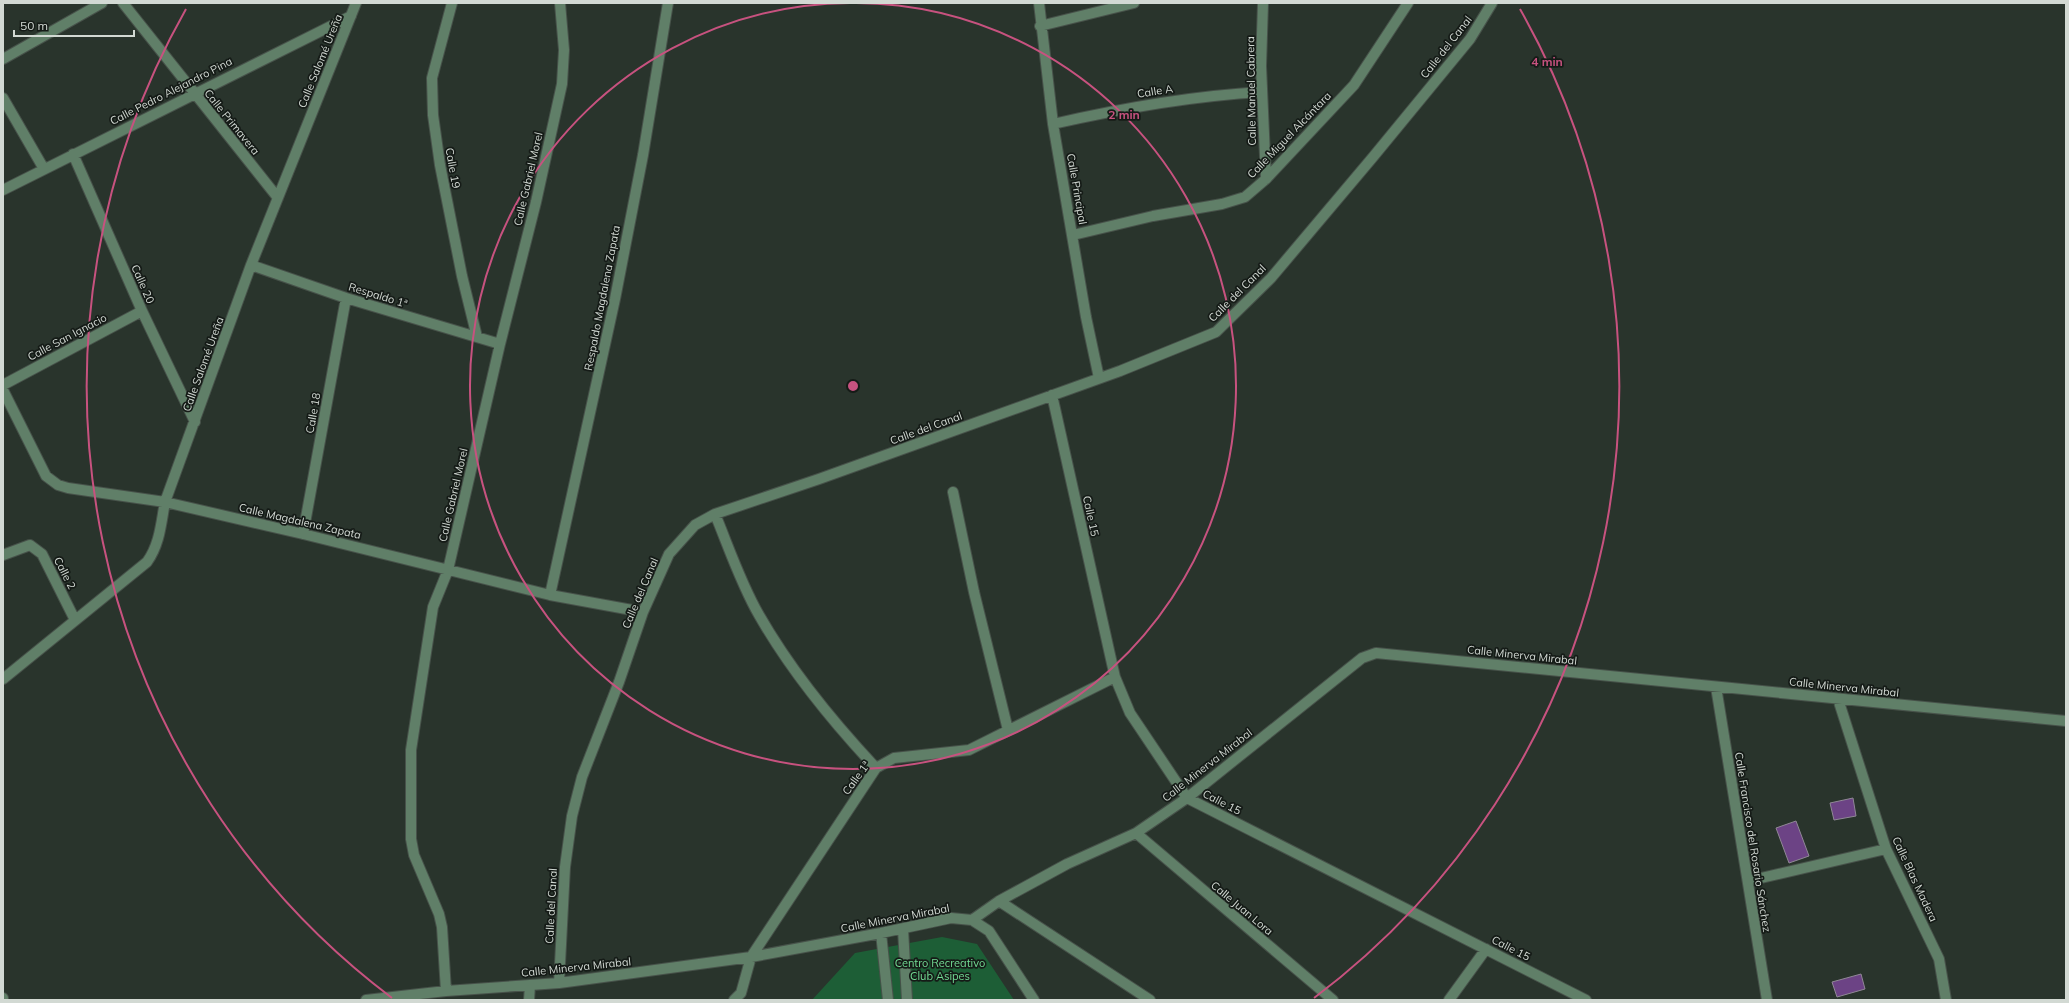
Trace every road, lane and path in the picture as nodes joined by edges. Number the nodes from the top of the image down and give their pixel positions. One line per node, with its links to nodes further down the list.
1 (102, 3): 14 (street)
2 (123, 3): 16 (street, Calle Primavera)
3 (356, 3): 12 (street, Calle Salomé Ureña)
4 (452, 3): 28 (street, Calle 19)
5 (560, 3): 29 (street, Calle Gabriel Morel)
6 (668, 3): 41 (street, Respaldo Magdalena Zapata)
7 (1039, 3): 13 (street, Calle Principal)
8 (1134, 3): 13 (street)
9 (1263, 3): 15 (street, Calle Manuel Cabrera)
10 (1408, 3): 21 (street, Calle Miguel Alcántara)
11 (1492, 3): 30 (street, Calle del Canal)
12 (351, 16): 16 (street, Calle Pedro Alejandro Pina); 23 (street, Calle Salomé Ureña)
13 (1040, 26): 18 (street, Calle Principal)
14 (3, 59)
15 (1262, 92): 18 (street, Calle A); 21 (street, Calle Manuel Cabrera)
16 (194, 93): 19 (street, Calle Pedro Alejandro Pina); 23 (street, Calle Primavera)
17 (3, 98): 20 (street)
18 (1053, 124): 24 (street, Calle Principal)
19 (73, 154): 20 (street, Calle Pedro Alejandro Pina); 27 (street, Calle 20)
20 (44, 169): 22 (street, Calle Pedro Alejandro Pina)
21 (1266, 180): 24 (street, Calle Miguel Alcántara)
22 (3, 190)
23 (278, 198): 25 (street, Calle Salomé Ureña)
24 (1073, 235): 30 (street, Calle Principal)
25 (251, 265): 26 (street, Respaldo 1ª); 34 (street, Calle Salomé Ureña)
26 (346, 298): 28 (street, Respaldo 1ª); 38 (street, Calle 18)
27 (142, 311): 31 (street, Calle San Ignacio); 34 (street, Calle 20)
28 (476, 337): 29 (street, Respaldo 1ª)
29 (500, 344): 40 (street, Calle Gabriel Morel)
30 (1099, 378): 33 (street, Calle del Canal)
31 (3, 385)
32 (3, 390): 36 (street, Calle Magdalena Zapata)
33 (1052, 395): 37 (street, Calle del Canal); 44 (street, Calle 15)
34 (195, 422): 36 (street, Calle Salomé Ureña)
35 (953, 492): 49 (street)
36 (165, 502): 38 (street, Calle Magdalena Zapata); 43 (street, Calle Salomé Ureña)
37 (715, 514): 42 (street, Calle del Canal); 50 (street)
38 (303, 534): 40 (street, Calle Magdalena Zapata)
39 (3, 556): 43 (street, Calle 2)
40 (448, 570): 41 (street, Calle Magdalena Zapata); 63 (street, Calle Gabriel Morel)
41 (550, 595): 42 (street, Calle Magdalena Zapata)
42 (643, 612): 61 (street, Calle del Canal)
43 (75, 620): 45 (street, Calle Salomé Ureña)
44 (1115, 677): 49 (street, Calle 1ª); 51 (street, Calle 15)
45 (3, 679)
46 (1716, 687): 47 (street, Calle Minerva Mirabal); 51 (street, Calle Minerva Mirabal); 54 (street, Calle Francisco del Rosario Sánchez)
47 (1838, 699): 48 (street, Calle Minerva Mirabal); 53 (street, Calle Blas Madera)
48 (2066, 721)
49 (1008, 730): 50 (street, Calle 1ª)
50 (876, 768): 60 (street, Calle 1ª)
51 (1187, 798): 52 (street, Calle Minerva Mirabal); 59 (street, Calle 15)
52 (1136, 833): 55 (street, Calle Minerva Mirabal); 72 (street, Calle Juan Lora)
53 (1886, 849): 54 (street); 76 (street, Calle Blas Madera)
54 (1748, 881): 75 (street, Calle Francisco del Rosario Sánchez)
55 (999, 901): 56 (street, Calle Minerva Mirabal); 71 (street)
56 (972, 920): 57 (street, Calle Minerva Mirabal); 70 (street)
57 (903, 929): 58 (street, Calle Minerva Mirabal); 69 (street)
58 (881, 933): 60 (street, Calle Minerva Mirabal); 68 (street)
59 (1486, 949): 73 (street); 74 (street, Calle 15)
60 (751, 957): 61 (street, Calle Minerva Mirabal); 67 (street, Calle 1ª)
61 (559, 982): 62 (street, Calle Minerva Mirabal)
62 (530, 985): 63 (street, Calle Minerva Mirabal); 66 (street)
63 (446, 991): 64 (street, Calle Minerva Mirabal)
64 (419, 997): 65 (street, Calle Minerva Mirabal)
65 (366, 1000)
66 (530, 1000)
67 (734, 1000)
68 (888, 1000)
69 (907, 1000)
70 (1034, 1000)
71 (1150, 1000)
72 (1333, 1000)
73 (1449, 1000)
74 (1586, 1000)
75 (1767, 1000)
76 (1946, 1000)

